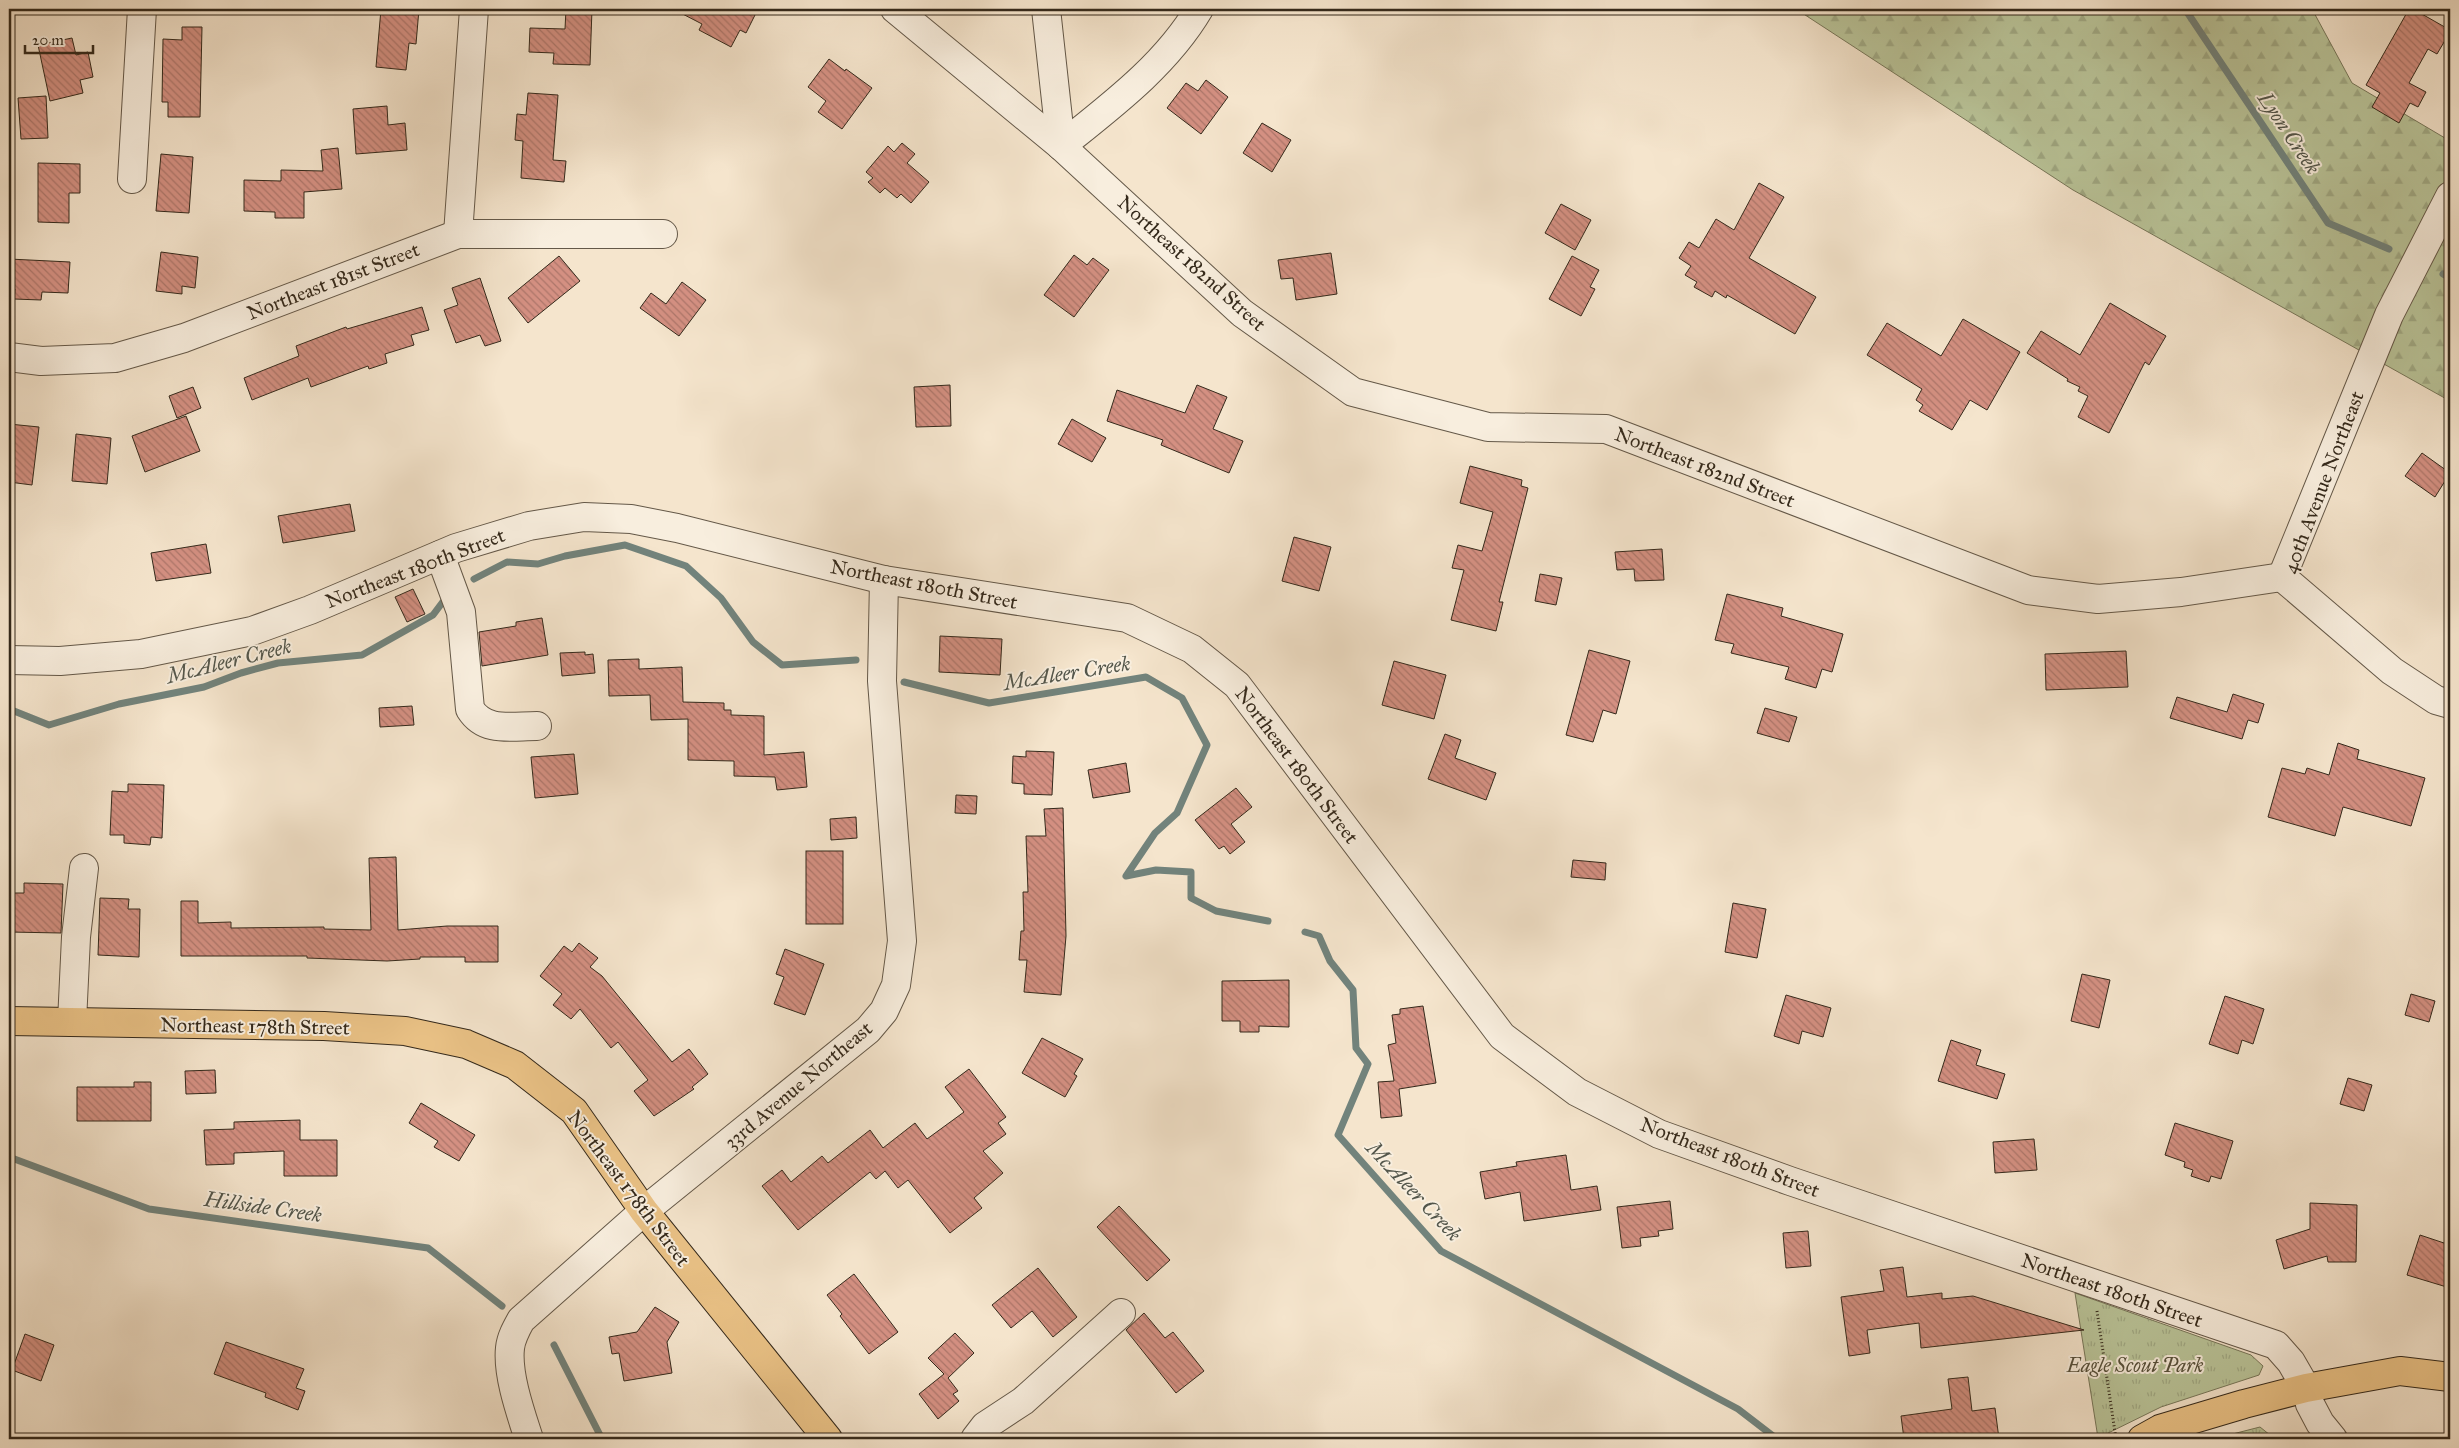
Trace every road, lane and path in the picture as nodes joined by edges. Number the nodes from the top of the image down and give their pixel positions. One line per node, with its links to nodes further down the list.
1 (142, 9): 7 (street)
2 (474, 9): 9 (street)
3 (895, 9): 6 (street, Northeast 182nd Street)
4 (1046, 9): 6 (street)
5 (1199, 9): 6 (street)
6 (1061, 146): 13 (street, Northeast 182nd Street)
7 (132, 179)
8 (2450, 196): 13 (street, 40th Avenue Northeast)
9 (458, 234): 10 (street, Northeast 181st Street); 11 (street, Northeast 181st Street)
10 (663, 234)
11 (9, 357)
12 (440, 554): 14 (street, Northeast 180th Street); 15 (street, Northeast 180th Street); 17 (street)
13 (2282, 577): 16 (street, 40th Avenue Northeast)
14 (884, 580): 21 (street, 33rd Avenue Northeast); 22 (street, Northeast 180th Street)
15 (9, 660)
16 (2450, 704)
17 (537, 726)
18 (84, 868): 20 (street)
19 (9, 1021): 20 (main road, Northeast 178th Street)
20 (72, 1022): 21 (main road, Northeast 178th Street)
21 (644, 1211): 26 (street, 33rd Avenue Northeast); 27 (main road, Northeast 178th Street)
22 (2093, 1283): 25 (street, Northeast 180th Street); 29 (path)
23 (1121, 1313): 28 (street)
24 (2450, 1377): 25 (main road)
25 (2306, 1388): 30 (main road); 31 (street, Northeast 180th Street)
26 (529, 1439)
27 (828, 1439)
28 (975, 1439)
29 (2116, 1439)
30 (2142, 1439)
31 (2333, 1439)

